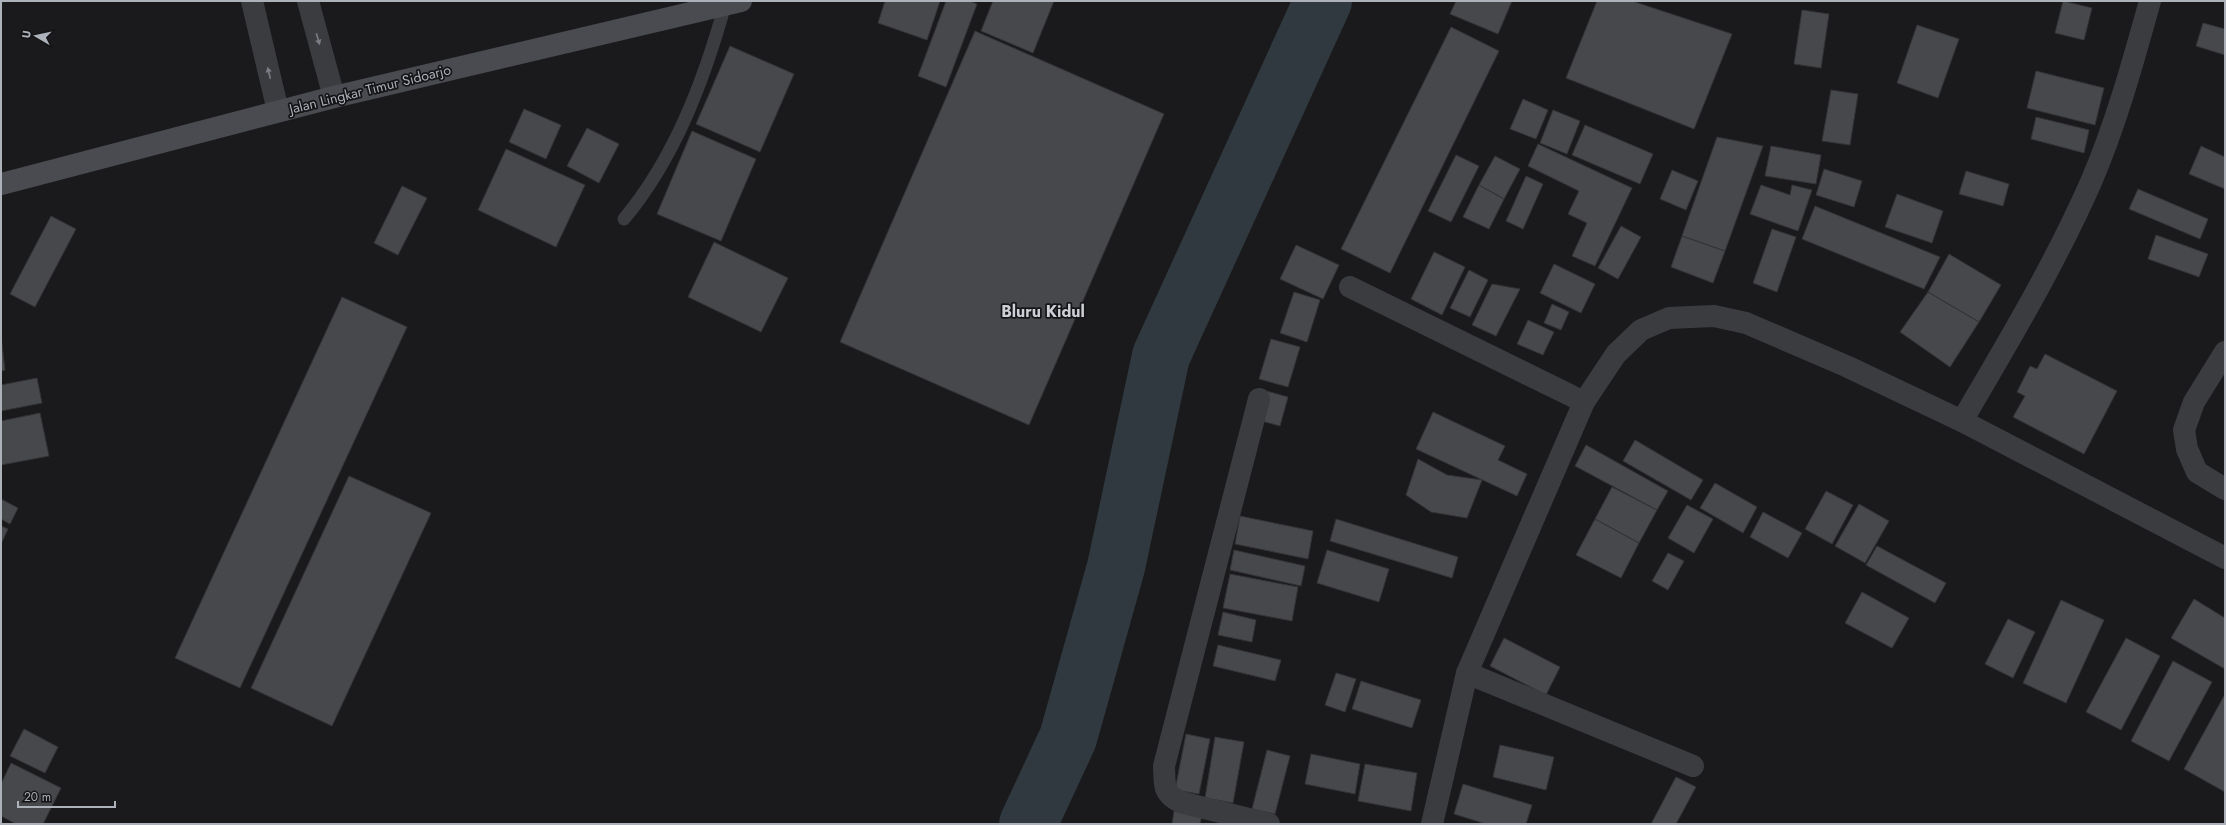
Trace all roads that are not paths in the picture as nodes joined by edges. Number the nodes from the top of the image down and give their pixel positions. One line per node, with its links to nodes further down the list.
1 (252, 1): 6 (street, one-way to 1)
2 (308, 1): 5 (street, one-way to 5)
3 (2150, 1): 13 (street)
4 (733, 3): 5 (main road, Jalan Lingkar Timur Sidoarjo); 8 (lane)
5 (334, 97): 6 (main road, Jalan Lingkar Timur Sidoarjo)
6 (278, 111): 7 (main road, Jalan Lingkar Timur Sidoarjo)
7 (1, 184)
8 (624, 219)
9 (1350, 286): 12 (street)
10 (2225, 352): 14 (street)
11 (1259, 399): 18 (street)
12 (1584, 402): 13 (street); 16 (street)
13 (1962, 421): 15 (street)
14 (2225, 489)
15 (2225, 558)
16 (1466, 673): 17 (street); 19 (street)
17 (1693, 766)
18 (1269, 824)
19 (1432, 824)

